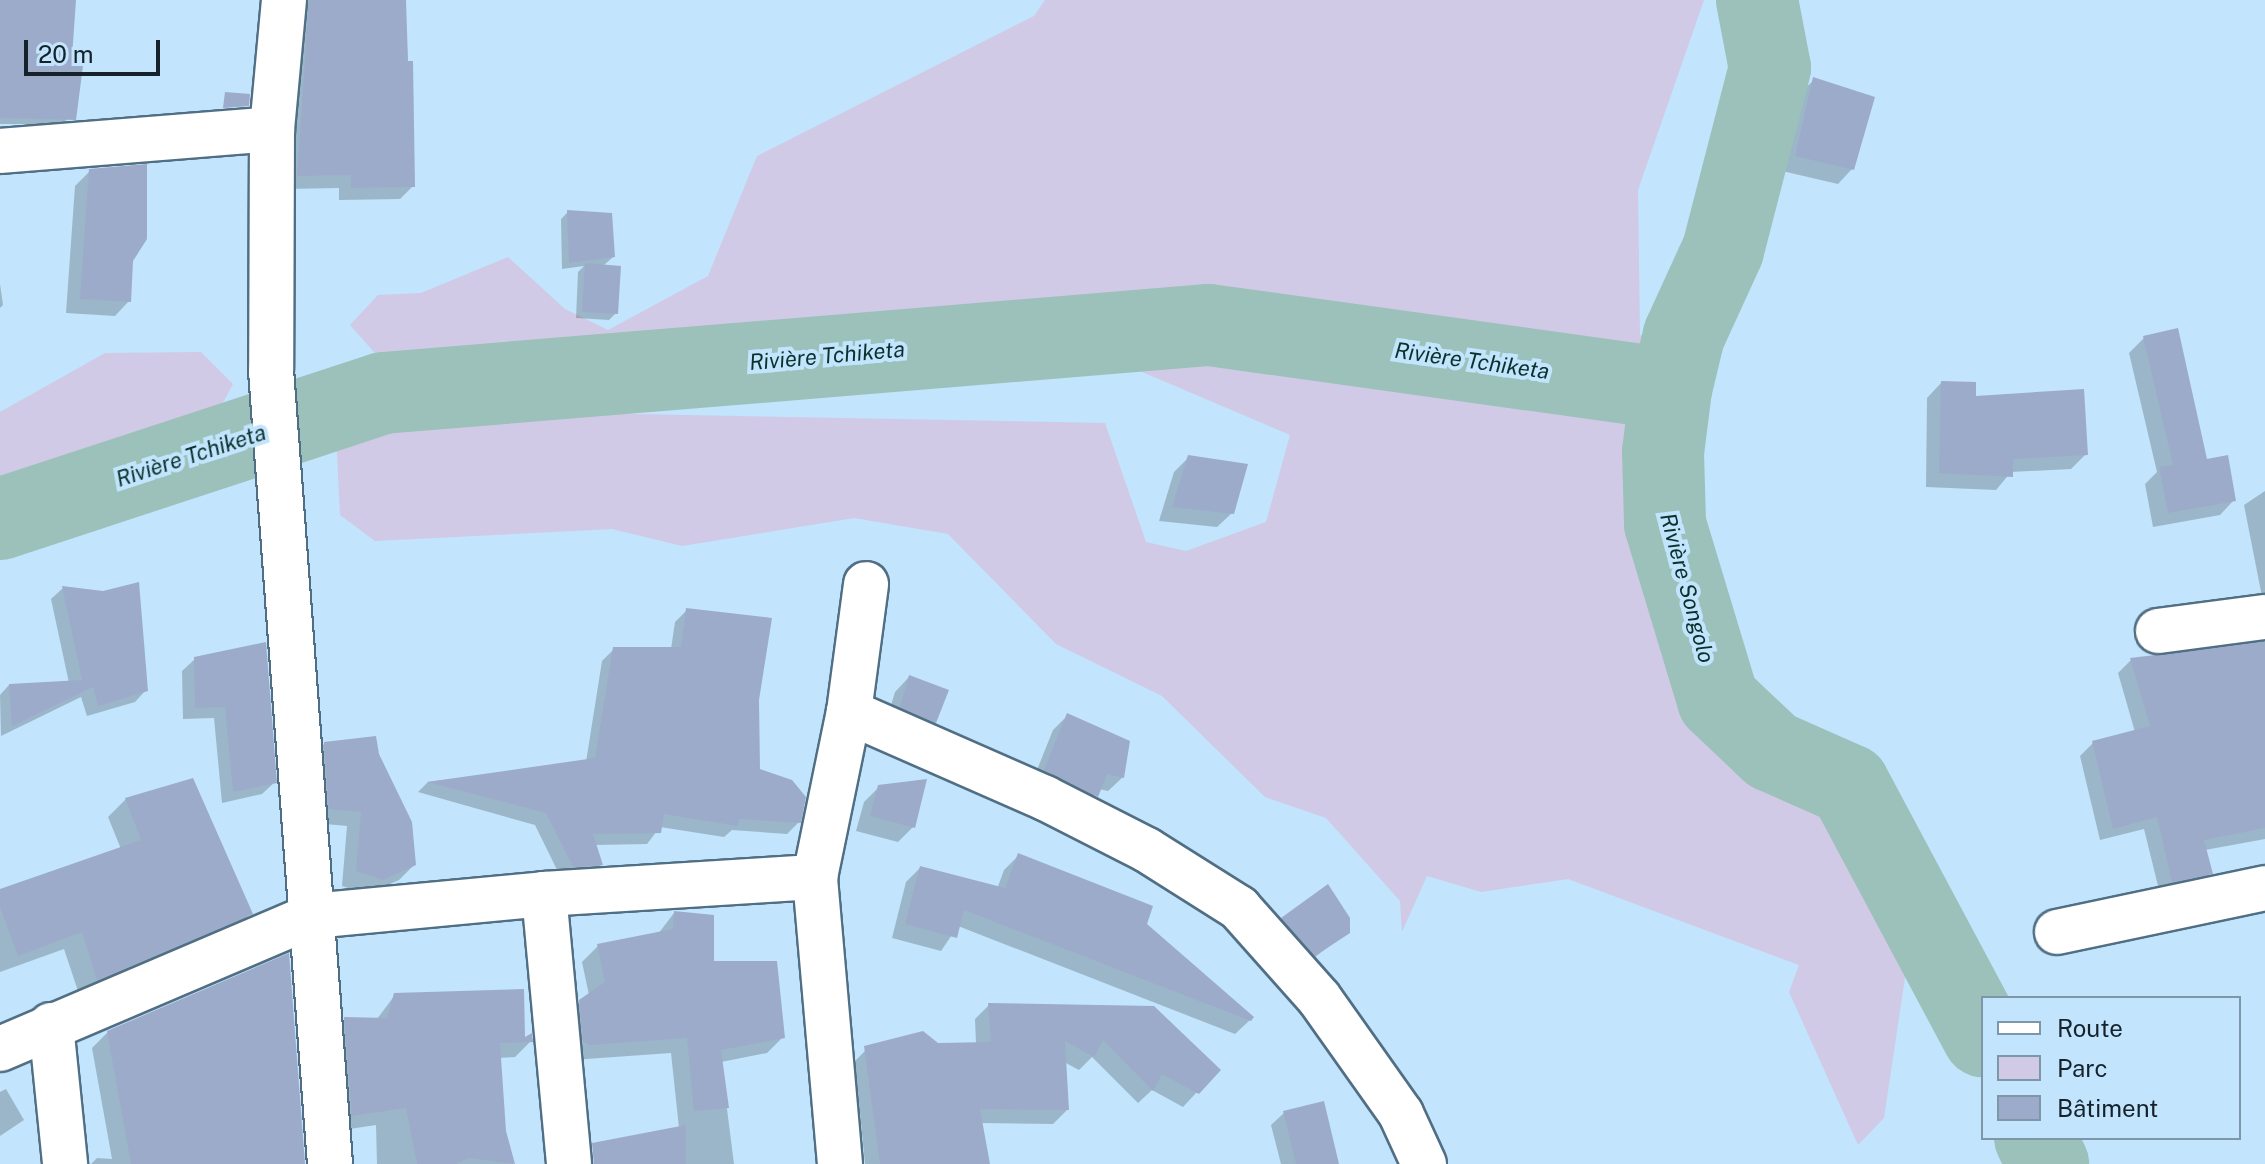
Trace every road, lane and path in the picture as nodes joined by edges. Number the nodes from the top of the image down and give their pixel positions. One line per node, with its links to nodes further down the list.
1 (284, 0): 2 (street)
2 (272, 129): 3 (street); 11 (street)
3 (0, 151)
4 (866, 584): 7 (street)
5 (2265, 617): 6 (street)
6 (2158, 631)
7 (849, 712): 8 (street); 19 (street)
8 (815, 877): 10 (street); 18 (street)
9 (2265, 888): 12 (street)
10 (544, 894): 11 (street); 17 (street)
11 (312, 916): 13 (street); 16 (street)
12 (2057, 932)
13 (51, 1025): 14 (street); 15 (street)
14 (0, 1049)
15 (65, 1164)
16 (330, 1164)
17 (569, 1164)
18 (840, 1164)
19 (1424, 1164)

